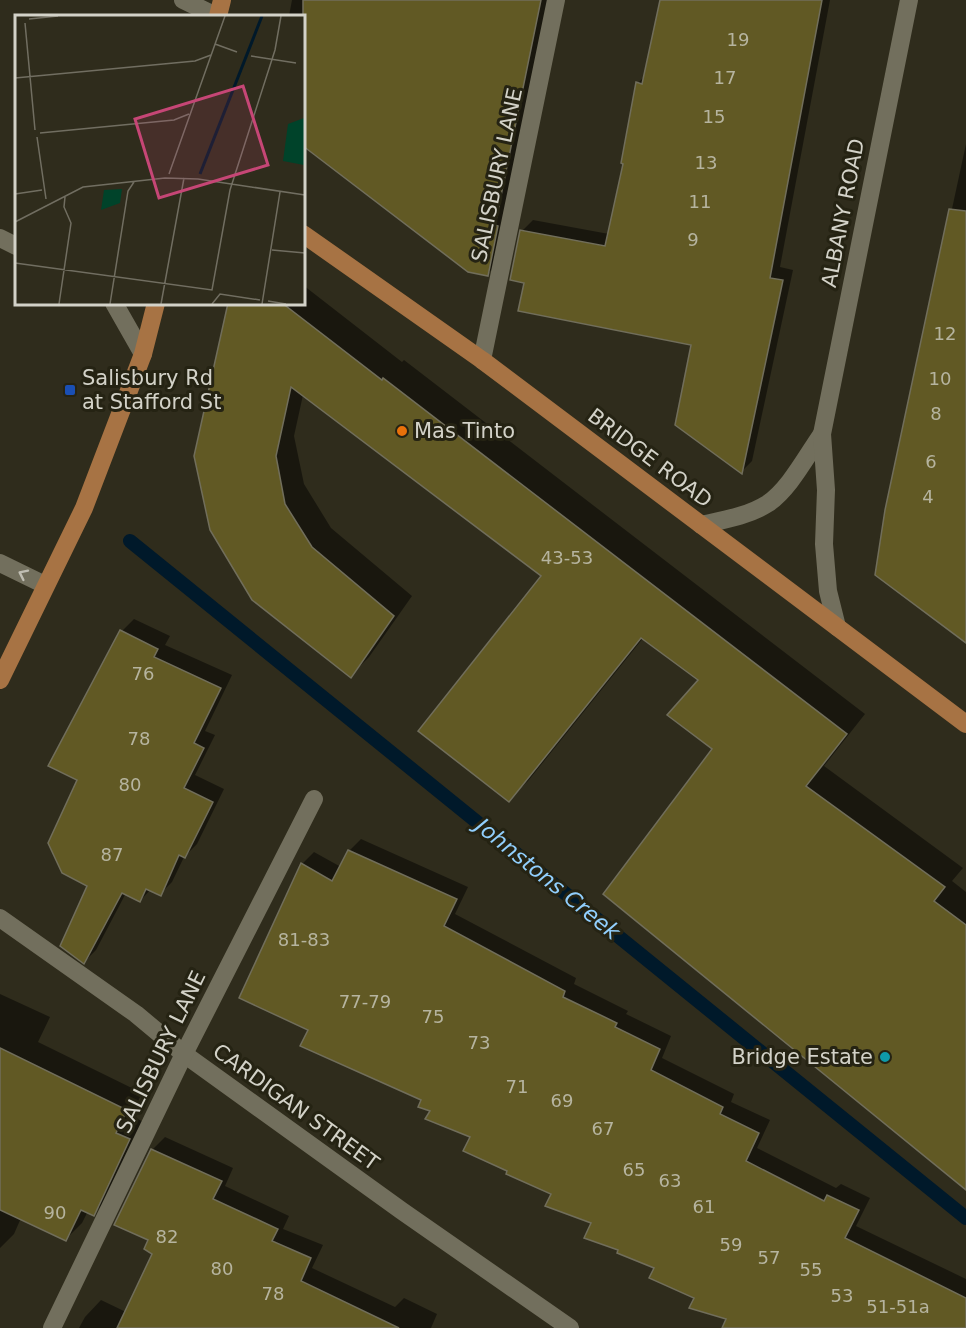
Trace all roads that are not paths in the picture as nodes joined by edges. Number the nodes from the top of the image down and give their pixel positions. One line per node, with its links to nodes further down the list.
1 (183, 0): 5 (street)
2 (222, 0): 6 (main road)
3 (556, 0): 13 (street, SALISBURY LANE)
4 (909, 0): 14 (street, ALBANY ROAD)
5 (215, 15)
6 (217, 15)
7 (304, 235): 13 (main road, BRIDGE ROAD)
8 (0, 238): 9 (street)
9 (15, 246)
10 (115, 304): 12 (street)
11 (156, 304): 12 (main road)
12 (143, 354): 17 (main road)
13 (482, 360): 15 (main road, BRIDGE ROAD)
14 (822, 434): 15 (street, ALBANY ROAD); 18 (street, ALBANY ROAD)
15 (701, 525): 18 (main road, BRIDGE ROAD)
16 (0, 563): 17 (street, one-way to 16)
17 (45, 585): 19 (main road)
18 (837, 627): 20 (main road, BRIDGE ROAD)
19 (0, 680)
20 (966, 724)
21 (314, 799): 23 (street, SALISBURY LANE)
22 (0, 918): 23 (street, CARDIGAN STREET)
23 (184, 1054): 24 (street, SALISBURY LANE); 25 (street, CARDIGAN STREET)
24 (52, 1328)
25 (570, 1328)

